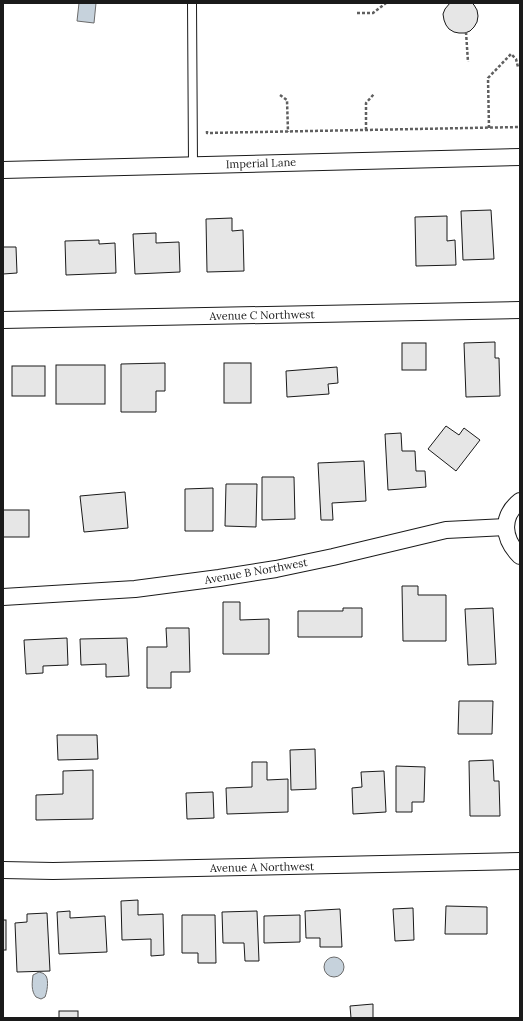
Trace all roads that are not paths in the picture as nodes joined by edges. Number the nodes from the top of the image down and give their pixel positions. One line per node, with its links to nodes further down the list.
1 (192, 3): 3 (lane)
2 (520, 157): 3 (street, Imperial Lane)
3 (193, 165): 4 (street, Imperial Lane)
4 (3, 170)
5 (520, 310): 6 (street, Avenue C Northwest)
6 (3, 320)
7 (520, 501): 8 (street)
8 (506, 527): 9 (street); 10 (street, Avenue B Northwest)
9 (520, 556)
10 (3, 598)
11 (520, 861): 12 (street, Avenue A Northwest)
12 (3, 870)

